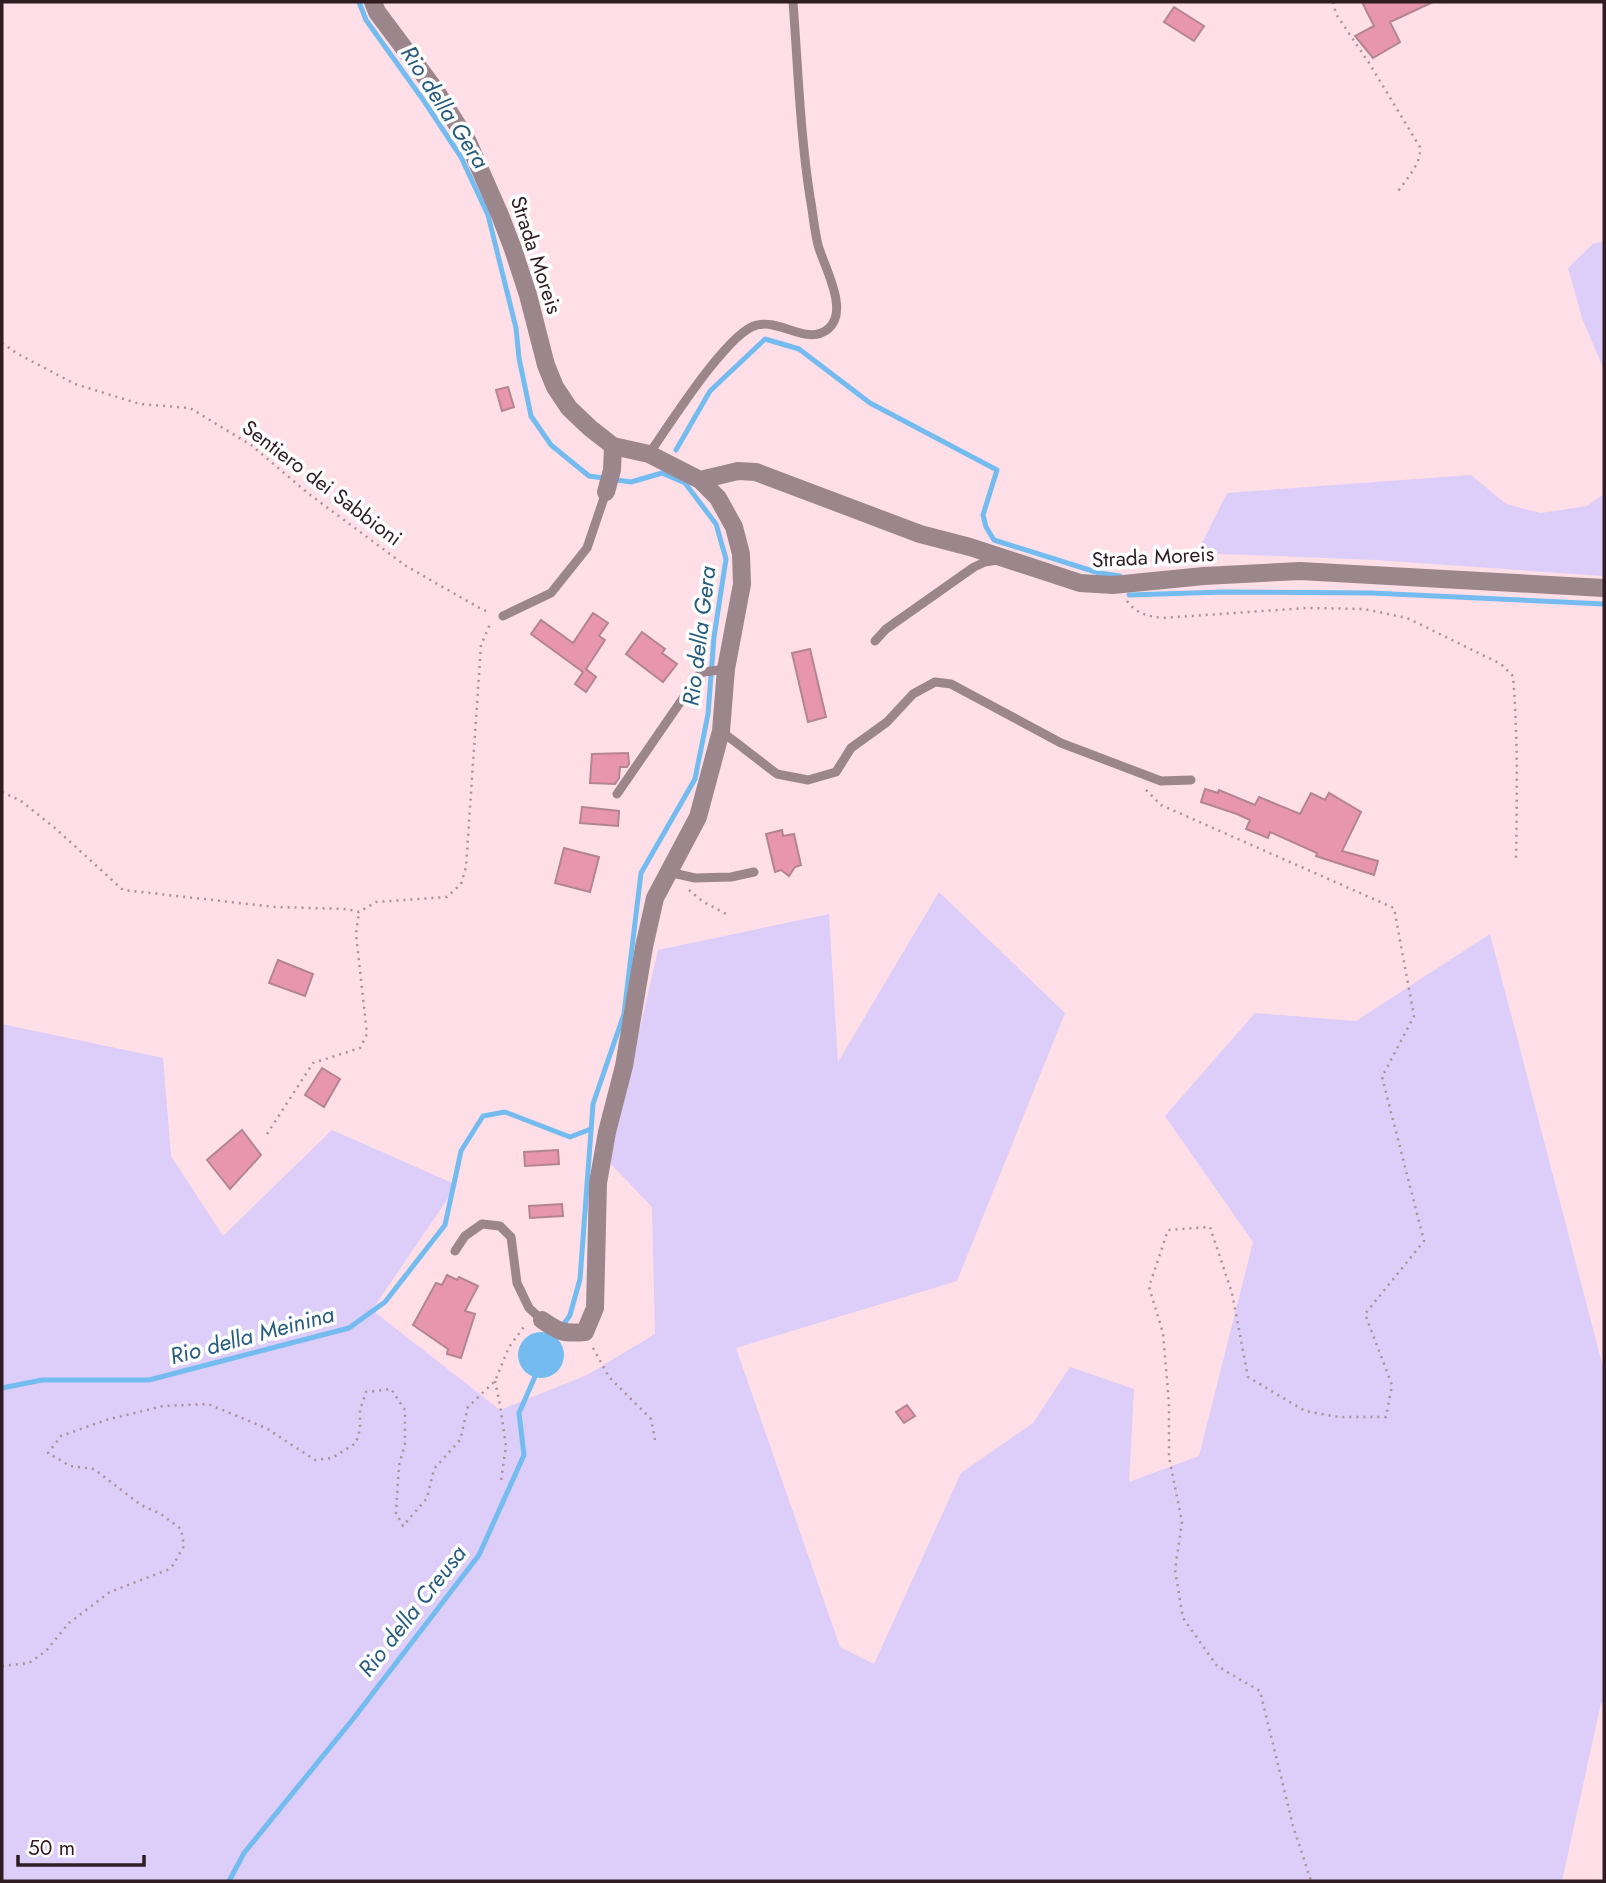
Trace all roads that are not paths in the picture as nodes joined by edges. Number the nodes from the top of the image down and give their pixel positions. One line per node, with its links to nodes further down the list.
1 (373, 2): 3 (street, Strada Moreis)
2 (793, 2): 4 (lane)
3 (613, 446): 4 (street); 6 (street)
4 (649, 454): 5 (street)
5 (700, 480): 7 (street, Strada Moreis); 11 (street)
6 (606, 492): 9 (lane)
7 (1002, 559): 8 (street, Strada Moreis); 10 (lane)
8 (1604, 588)
9 (503, 616)
10 (874, 640)
11 (720, 670): 12 (street); 14 (lane)
12 (721, 731): 13 (lane); 15 (street)
13 (1191, 780)
14 (617, 794)
15 (668, 872): 16 (lane); 18 (street)
16 (754, 872)
17 (455, 1251): 18 (lane)
18 (542, 1320)

